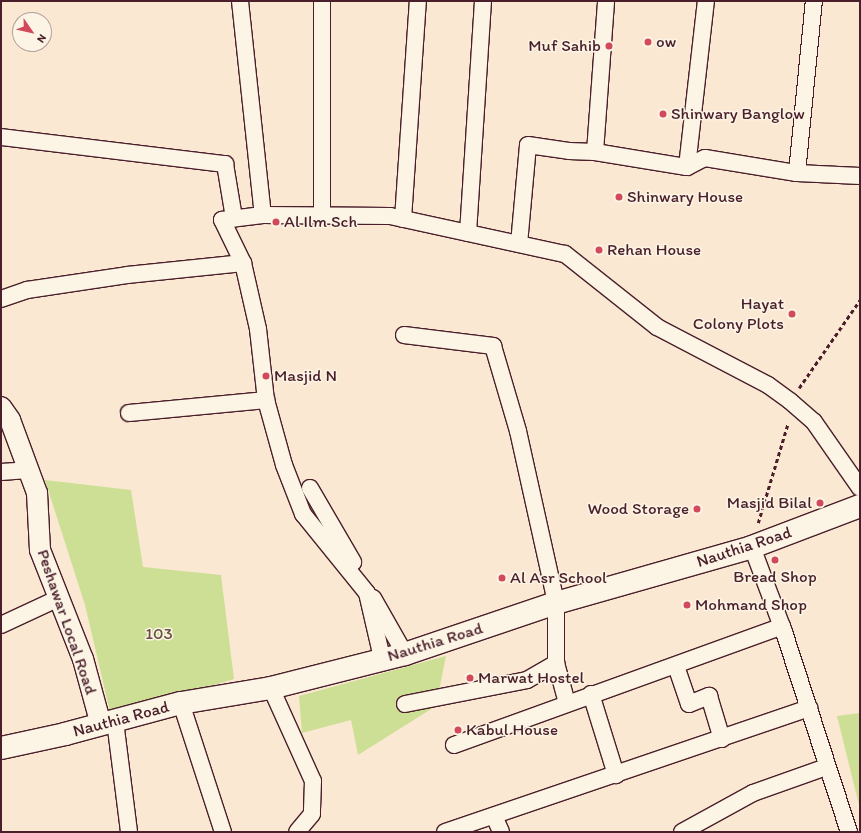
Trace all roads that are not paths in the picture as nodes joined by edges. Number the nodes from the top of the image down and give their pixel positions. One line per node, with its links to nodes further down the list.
1 (240, 1): 13 (street)
2 (322, 1): 14 (street)
3 (418, 1): 16 (street)
4 (483, 1): 17 (street)
5 (606, 1): 9 (street)
6 (706, 1): 10 (street)
7 (814, 1): 11 (street)
8 (1, 137): 15 (street)
9 (595, 152): 10 (street); 18 (street)
10 (687, 167): 11 (street)
11 (797, 174): 12 (street)
12 (860, 176)
13 (263, 215): 14 (street); 15 (street)
14 (322, 215): 16 (street)
15 (234, 218): 19 (street)
16 (403, 219): 17 (street)
17 (468, 233): 18 (street)
18 (519, 244): 28 (street)
19 (243, 263): 20 (street); 22 (street)
20 (1, 299)
21 (404, 335): 32 (street)
22 (266, 400): 24 (street); 36 (street)
23 (1, 407): 25 (street, Peshawar Local Road)
24 (129, 413)
25 (28, 470): 26 (street); 31 (street, Peshawar Local Road)
26 (1, 472)
27 (310, 488): 35 (street)
28 (860, 488)
29 (860, 506): 30 (main road, Nauthia Road)
30 (752, 547): 32 (main road, Nauthia Road); 34 (street)
31 (59, 598): 33 (street); 45 (street, Peshawar Local Road)
32 (556, 603): 35 (main road, Nauthia Road); 37 (street)
33 (1, 625)
34 (782, 626): 38 (street); 44 (street)
35 (405, 654): 36 (main road, Nauthia Road)
36 (382, 658): 39 (main road, Nauthia Road)
37 (556, 663): 42 (street); 43 (street)
38 (676, 666): 40 (street); 46 (street)
39 (271, 688): 41 (main road, Nauthia Road); 54 (street)
40 (591, 694): 42 (street); 50 (street)
41 (181, 703): 45 (main road, Nauthia Road); 53 (street)
42 (567, 703): 47 (street)
43 (405, 704)
44 (809, 708): 46 (street); 49 (street)
45 (108, 723): 48 (main road, Nauthia Road); 52 (street)
46 (722, 738): 50 (street)
47 (454, 745)
48 (1, 748)
49 (826, 767): 57 (street); 58 (street)
50 (616, 775): 51 (street)
51 (494, 816): 55 (street); 56 (street)
52 (129, 832)
53 (223, 832)
54 (297, 832)
55 (445, 832)
56 (501, 832)
57 (682, 832)
58 (849, 832)

